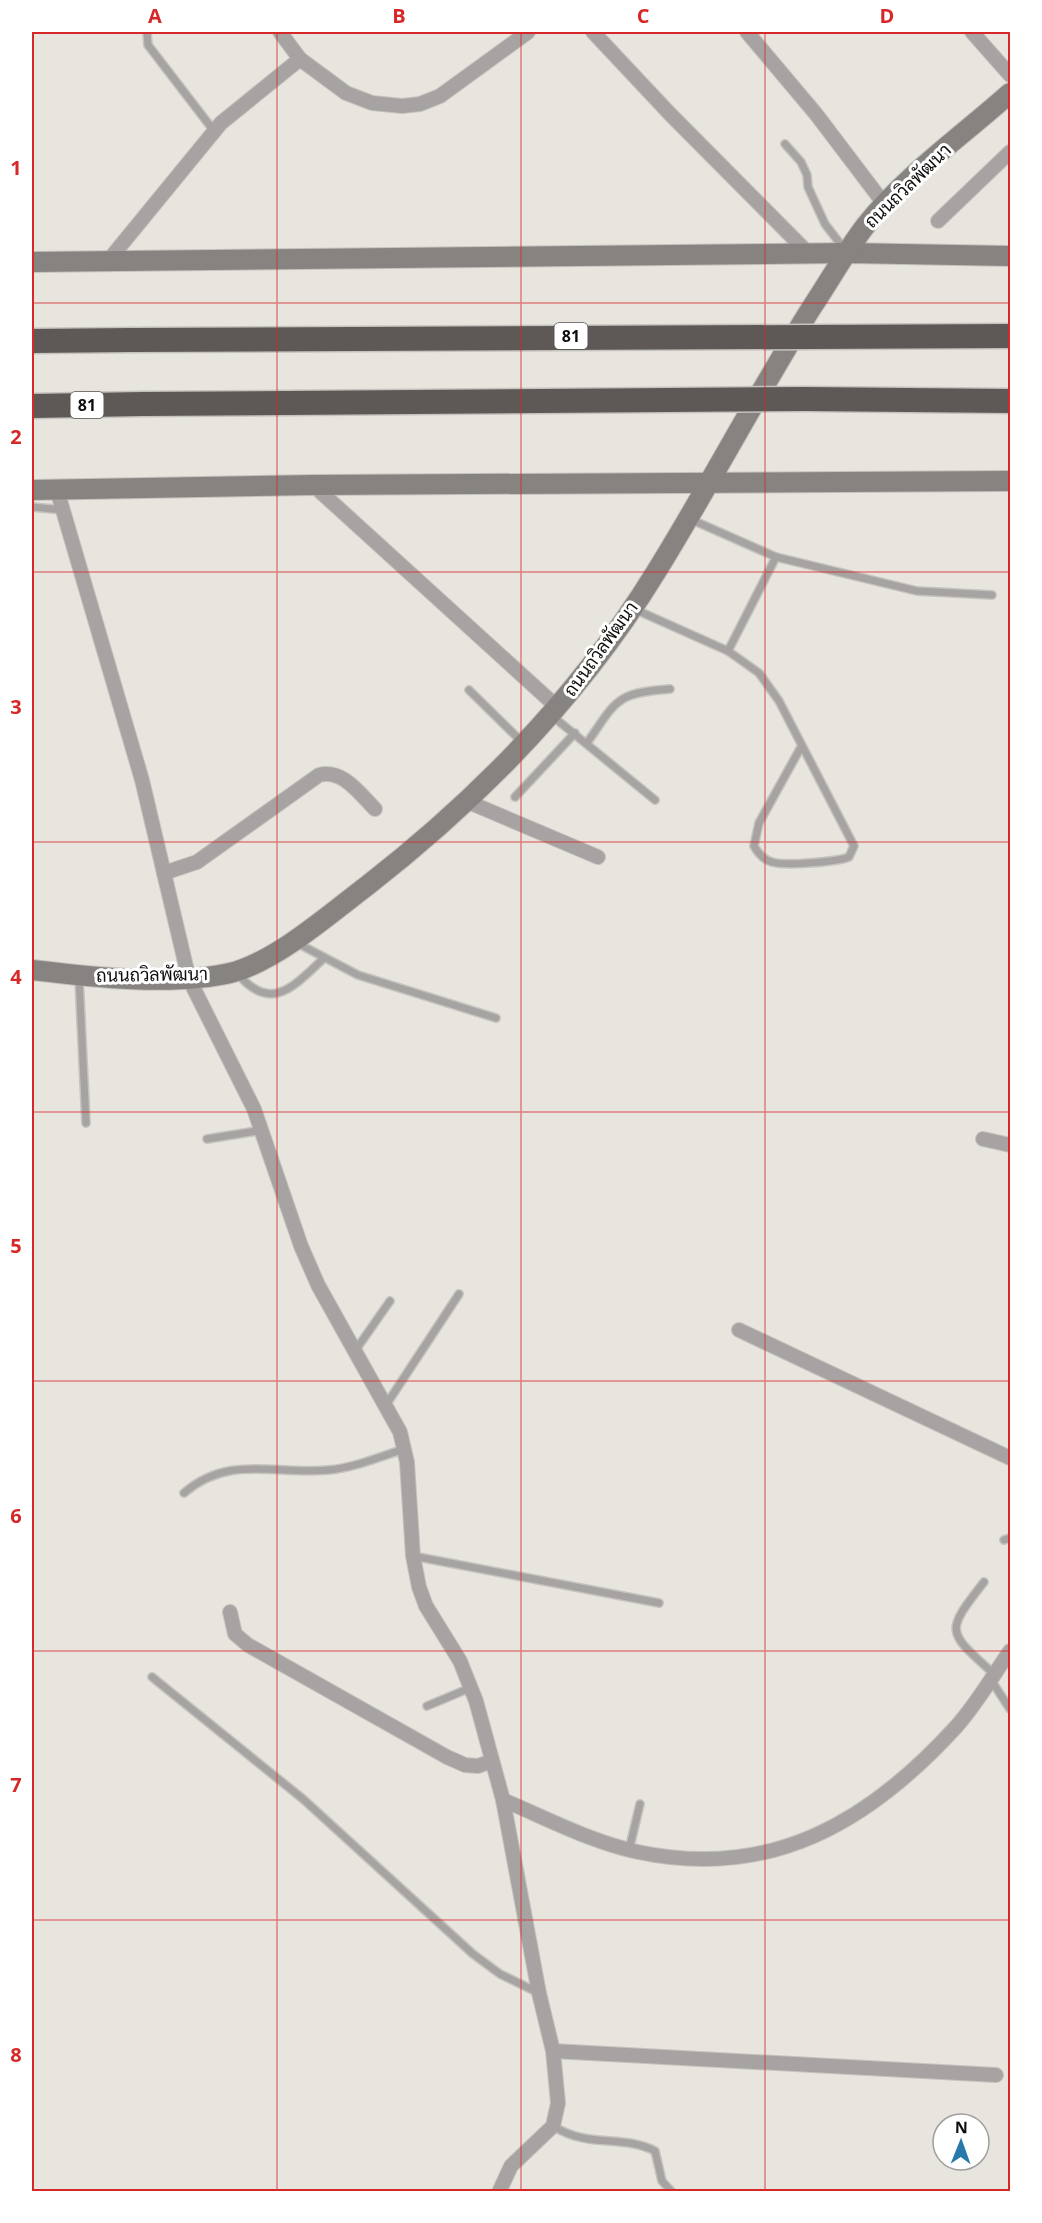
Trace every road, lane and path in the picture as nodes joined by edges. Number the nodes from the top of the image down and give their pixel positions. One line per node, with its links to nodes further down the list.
1 (147, 32): 10 (lane)
2 (280, 32): 7 (street)
3 (528, 32): 7 (street)
4 (593, 32): 16 (street)
5 (747, 32): 13 (street)
6 (972, 32): 8 (street)
7 (300, 59): 10 (street)
8 (1011, 75)
9 (1011, 93): 13 (main road, ถนนถวิลพัฒนา)
10 (214, 131): 18 (street)
11 (785, 144): 15 (lane)
12 (1011, 152): 14 (street)
13 (885, 205): 15 (main road, ถนนถวิลพัฒนา)
14 (938, 221)
15 (847, 253): 16 (main road); 17 (main road); 25 (main road, ถนนถวิลพัฒนา)
16 (809, 254): 18 (main road)
17 (1011, 256)
18 (108, 261): 19 (main road)
19 (32, 262)
20 (1011, 336): 21 (highway, 81, bridge)
21 (32, 341)
22 (1011, 400): 23 (highway, 81, bridge)
23 (32, 405)
24 (1011, 481): 25 (main road)
25 (707, 483): 26 (main road); 31 (main road, ถนนถวิลพัฒนา)
26 (313, 485): 28 (main road); 38 (street)
27 (32, 490): 28 (main road)
28 (57, 490): 30 (street)
29 (32, 507): 30 (lane)
30 (64, 510): 48 (street)
31 (687, 518): 32 (lane); 34 (main road, ถนนถวิลพัฒนา)
32 (776, 556): 33 (lane); 35 (lane)
33 (992, 595)
34 (632, 608): 35 (lane); 38 (main road, ถนนถวิลพัฒนา)
35 (728, 651): 42 (lane)
36 (670, 689): 40 (lane)
37 (469, 690): 41 (lane)
38 (554, 711): 39 (lane); 41 (main road, ถนนถวิลพัฒนา)
39 (575, 733): 40 (lane); 43 (lane)
40 (587, 743): 44 (lane)
41 (524, 745): 45 (main road, ถนนถวิลพัฒนา)
42 (801, 747): 42 (lane)
43 (515, 797)
44 (655, 800)
45 (466, 801): 47 (street); 49 (main road, ถนนถวิลพัฒนา)
46 (375, 809): 48 (street)
47 (598, 856)
48 (164, 873): 54 (street)
49 (294, 942): 50 (lane); 52 (main road, ถนนถวิลพัฒนา)
50 (323, 959): 52 (lane); 55 (lane)
51 (32, 970): 53 (main road, ถนนถวิลพัฒนา)
52 (236, 971): 54 (main road, ถนนถวิลพัฒนา)
53 (79, 976): 54 (main road, ถนนถวิลพัฒนา); 56 (lane)
54 (189, 979): 57 (street)
55 (496, 1018)
56 (86, 1123)
57 (263, 1131): 58 (lane); 64 (street)
58 (207, 1139)
59 (983, 1139): 60 (street)
60 (1011, 1145)
61 (459, 1294): 65 (lane)
62 (390, 1301): 64 (lane)
63 (739, 1330): 67 (street)
64 (355, 1351): 65 (street)
65 (386, 1405): 66 (street)
66 (404, 1449): 68 (lane); 69 (street)
67 (1011, 1458)
68 (184, 1493)
69 (412, 1556): 71 (lane); 76 (street)
70 (984, 1582): 75 (lane)
71 (659, 1603)
72 (230, 1612): 79 (street)
73 (1011, 1651): 75 (street)
74 (152, 1677): 83 (lane)
75 (993, 1677): 78 (lane); 82 (street)
76 (470, 1688): 77 (lane); 79 (street)
77 (427, 1706)
78 (1011, 1709)
79 (492, 1761): 80 (street)
80 (503, 1800): 82 (street); 83 (street)
81 (640, 1804): 82 (lane)
82 (629, 1850)
83 (538, 1993): 84 (street)
84 (553, 2051): 85 (street); 86 (street)
85 (996, 2075)
86 (553, 2126): 87 (street); 88 (lane)
87 (499, 2192)
88 (672, 2192)

